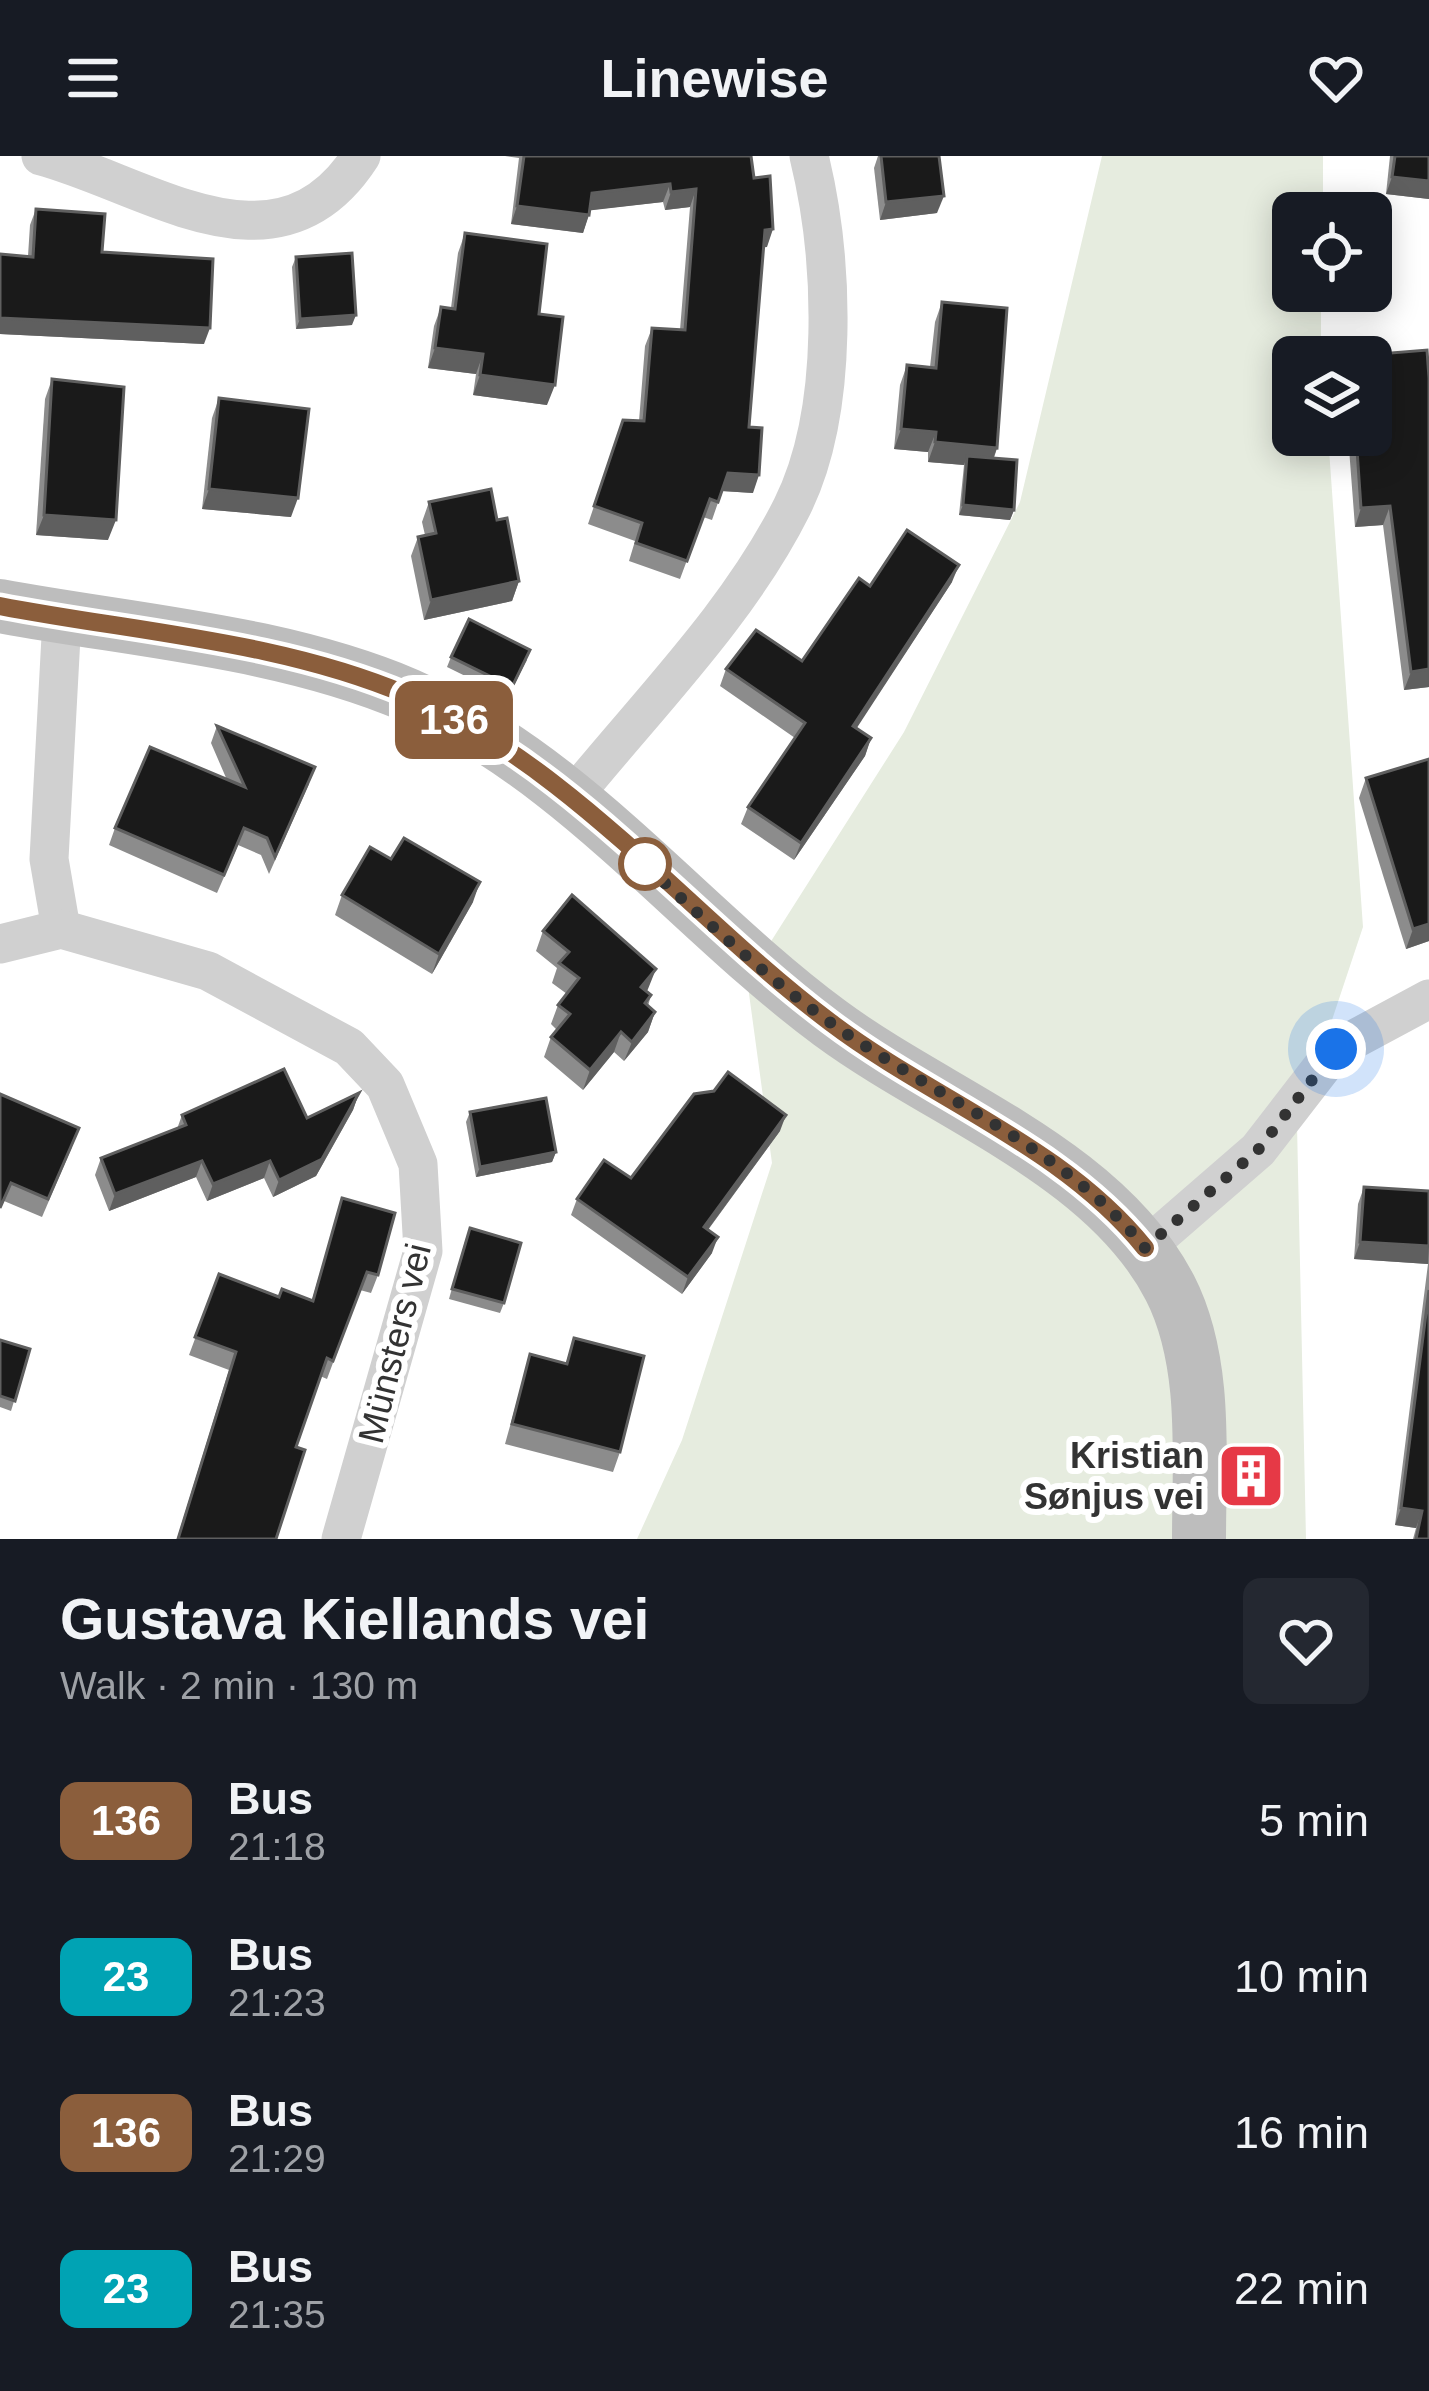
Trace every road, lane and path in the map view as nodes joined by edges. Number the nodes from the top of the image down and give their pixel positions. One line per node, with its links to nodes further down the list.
1 (41, 156): 2 (street)
2 (361, 156)
3 (809, 156): 6 (street)
4 (0, 606): 5 (street)
5 (62, 618): 6 (street); 7 (street)
6 (572, 799): 10 (street)
7 (62, 929): 8 (street, Münsters vei); 11 (street, Münsters vei)
8 (0, 944)
9 (1429, 999): 10 (street)
10 (1145, 1248): 12 (street)
11 (341, 1539)
12 (1199, 1539)

